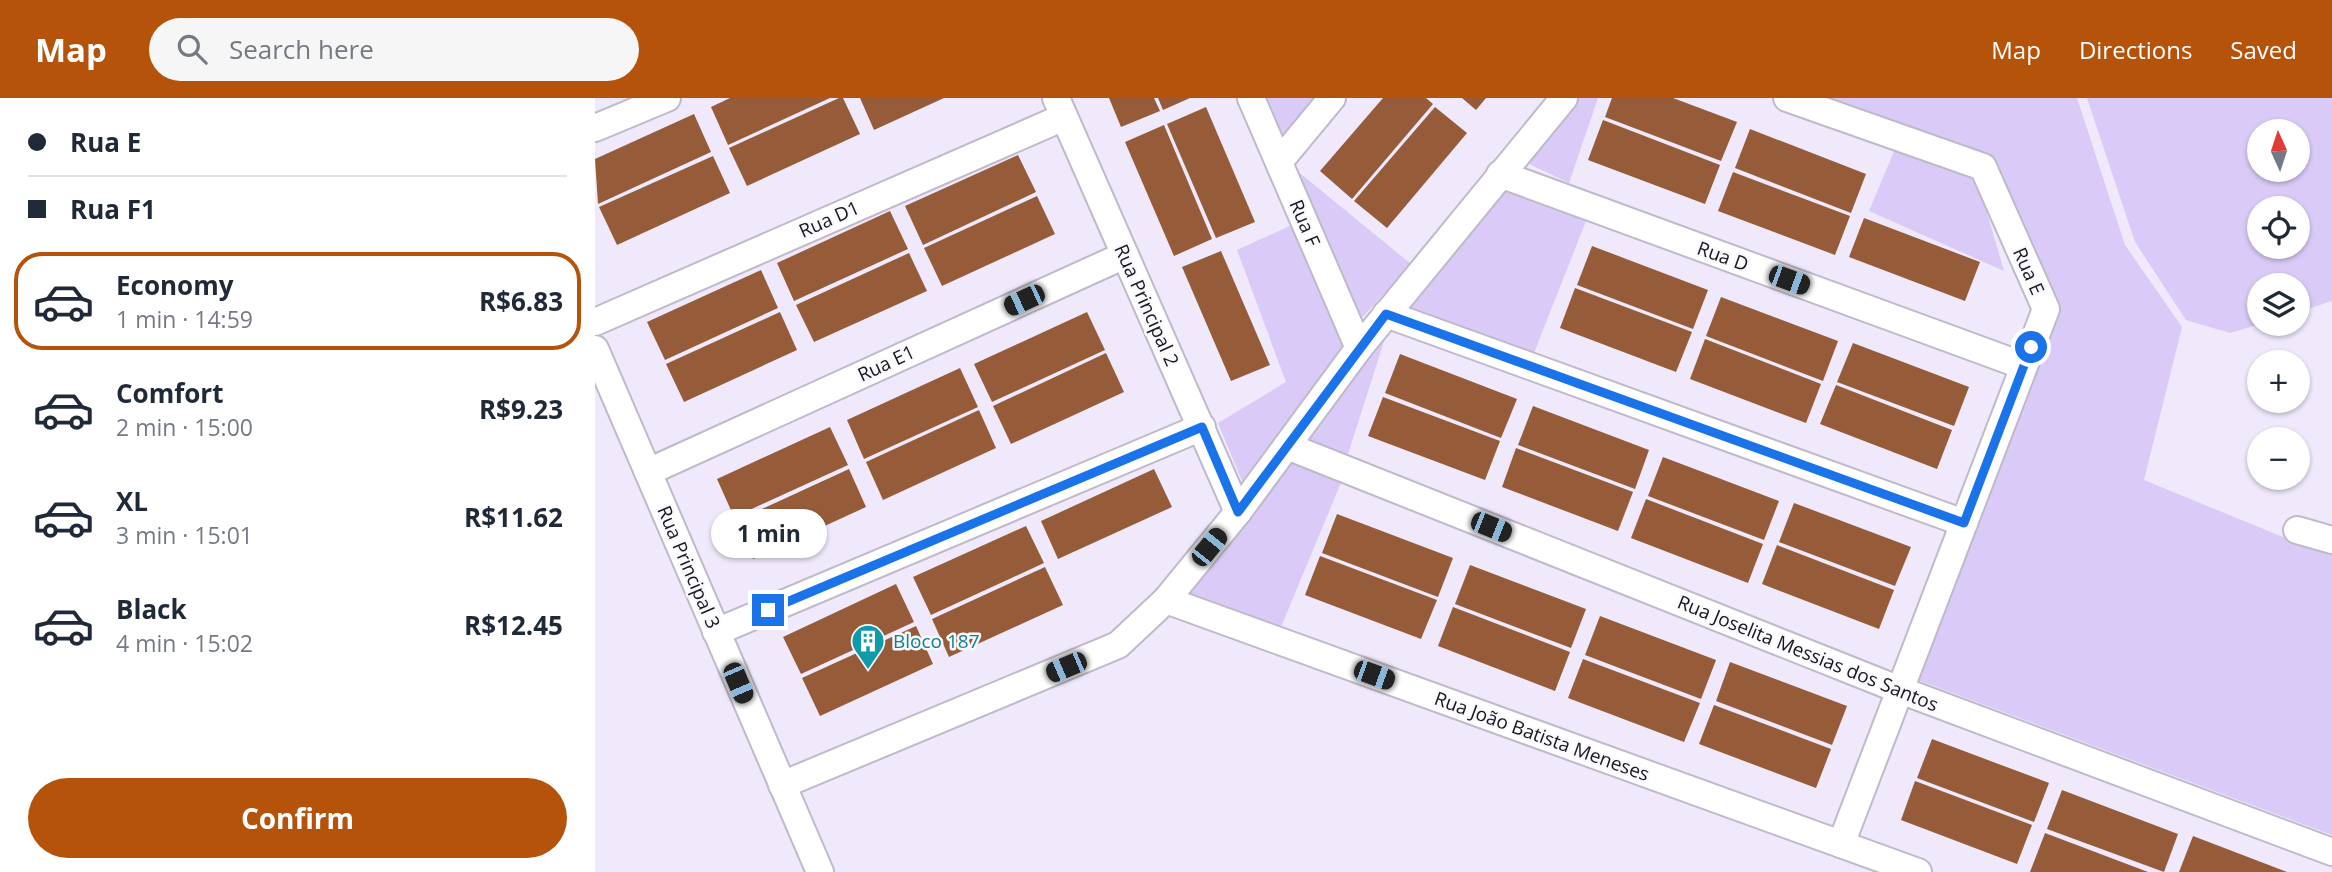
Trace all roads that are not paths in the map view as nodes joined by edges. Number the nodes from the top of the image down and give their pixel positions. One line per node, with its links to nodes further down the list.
1 (667, 98): 7 (street)
2 (1251, 98): 8 (street, Rua F)
3 (1332, 98): 8 (street)
4 (1564, 98): 9 (street)
5 (1787, 98): 15 (street, Rua E)
6 (1060, 107): 10 (street, Rua Principal 2); 12 (street, Rua D1)
7 (595, 128)
8 (1279, 162): 13 (street, Rua F)
9 (1500, 174): 11 (street); 15 (street, Rua D)
10 (1125, 254): 16 (street, Rua Principal 2); 18 (street, Rua E1)
11 (1386, 314): 13 (street); 20 (street)
12 (595, 322)
13 (1359, 348): 17 (street)
14 (595, 349): 18 (street, Rua Principal 3)
15 (2024, 366): 20 (street, Rua E)
16 (1202, 427): 19 (street, Rua Principal 2); 24 (street)
17 (1287, 446): 19 (street); 25 (street, Rua Joselita Messias dos Santos)
18 (648, 472): 24 (street, Rua Principal 3)
19 (1238, 512): 23 (street)
20 (1964, 523): 25 (street, Rua E)
21 (2297, 530): 22 (street)
22 (2332, 540)
23 (1166, 600): 26 (street); 27 (street, Rua João Batista Meneses)
24 (716, 632): 26 (street, Rua Principal 3)
25 (1900, 690): 27 (street, Rua E); 28 (street, Rua Joselita Messias dos Santos)
26 (782, 785): 30 (street, Rua Principal 3)
27 (1841, 844): 31 (street, Rua João Batista Meneses)
28 (2332, 852)
29 (2332, 867): 32 (street)
30 (819, 872)
31 (1918, 872)
32 (2330, 872)

